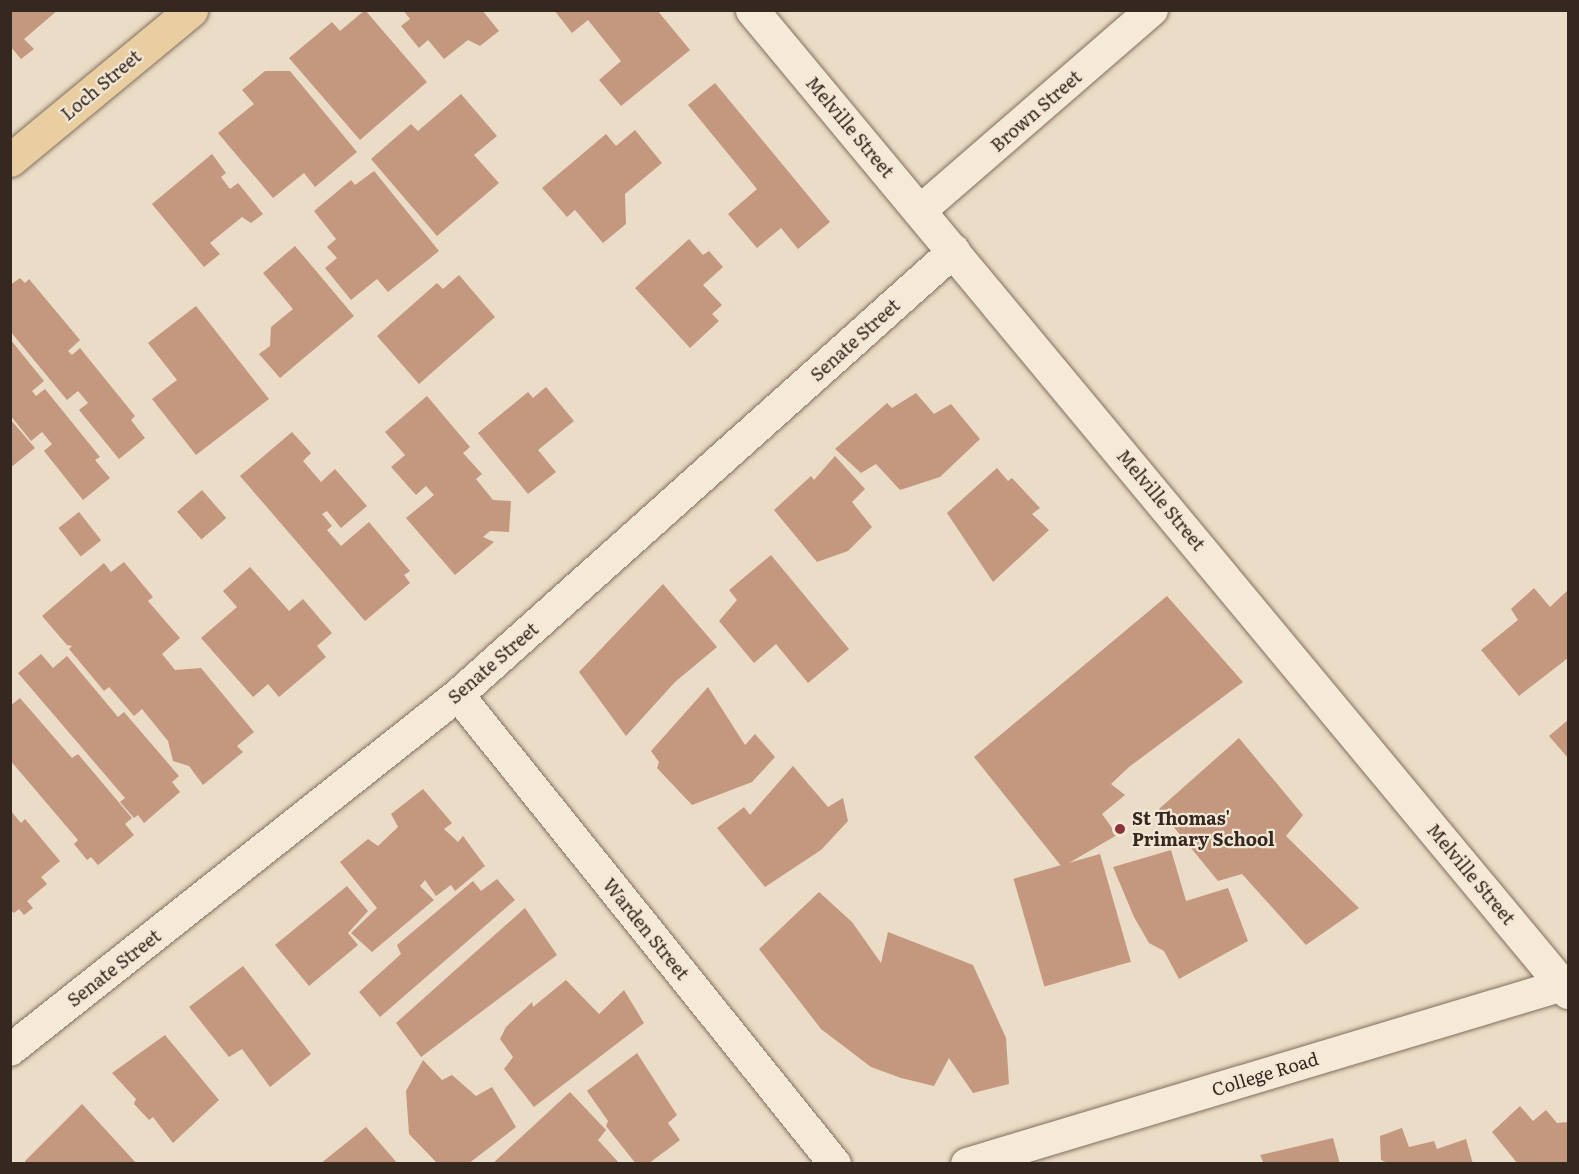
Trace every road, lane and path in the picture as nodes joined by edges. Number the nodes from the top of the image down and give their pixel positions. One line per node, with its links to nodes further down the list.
1 (191, 10): 4 (main road, Loch Street)
2 (752, 10): 5 (street, Melville Street)
3 (1152, 10): 5 (street, Brown Street)
4 (10, 160)
5 (920, 212): 6 (street, Melville Street)
6 (954, 251): 7 (street, Senate Street); 8 (street, Melville Street)
7 (458, 695): 9 (street, Senate Street); 10 (street, Warden Street)
8 (1566, 988): 11 (street, College Road)
9 (10, 1050)
10 (835, 1164)
11 (967, 1164)

